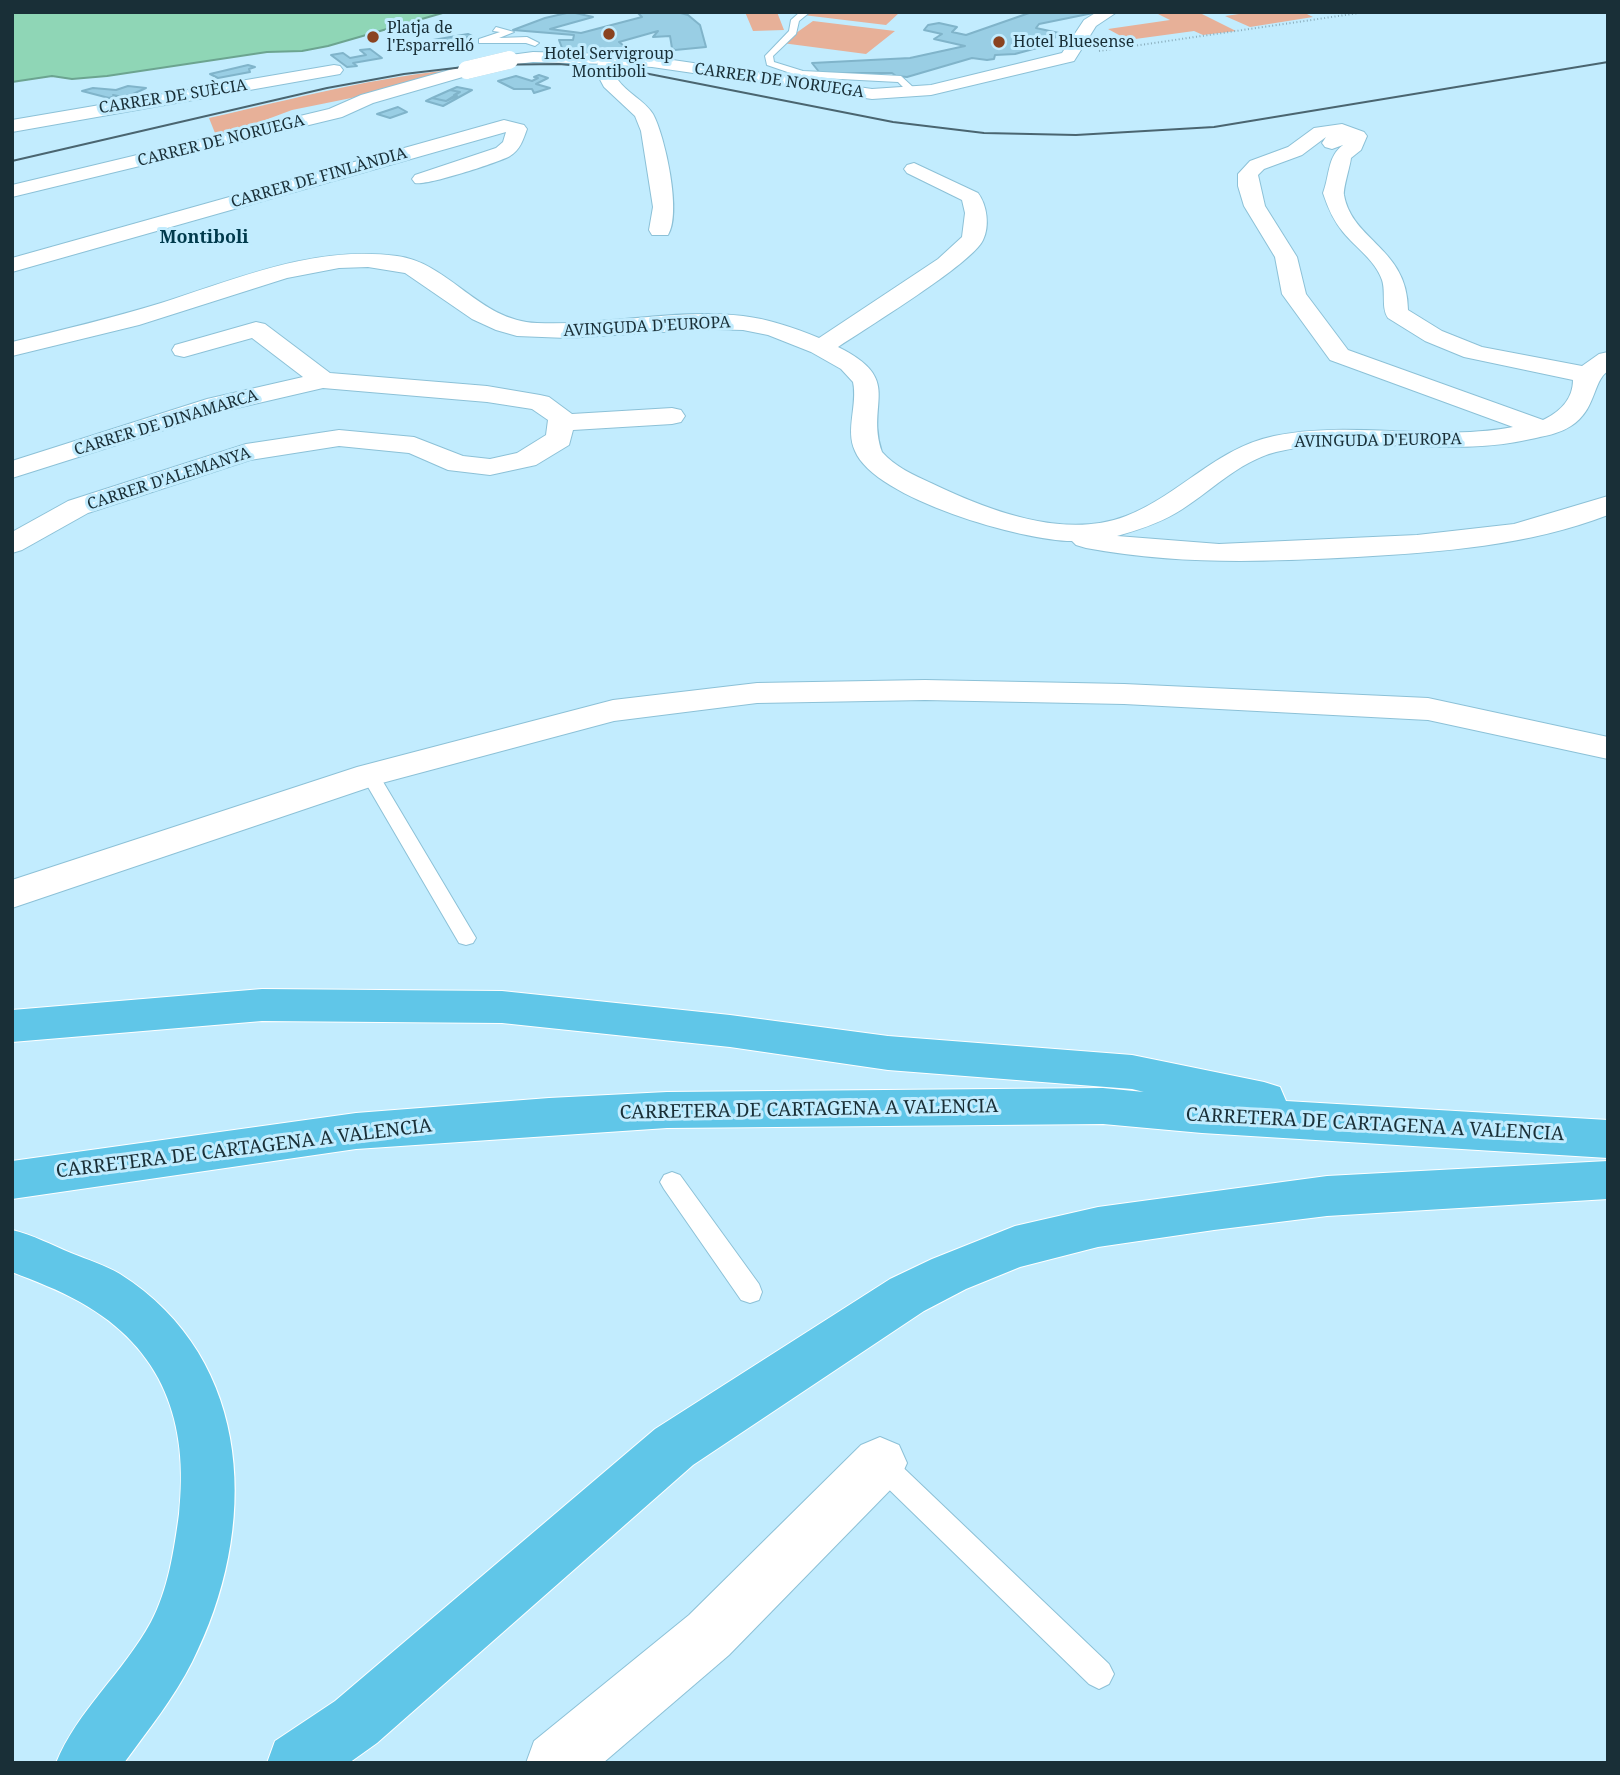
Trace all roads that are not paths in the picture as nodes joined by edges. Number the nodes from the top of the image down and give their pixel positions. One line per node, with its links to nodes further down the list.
1 (806, 12): 8 (lane)
2 (1110, 12): 8 (street, CARRER DE NORUEGA)
3 (496, 29): 4 (lane)
4 (521, 51): 5 (street, CARRER DE NORUEGA); 5 (street); 12 (street, CARRER DE NORUEGA, bridge)
5 (557, 54): 6 (street, CARRER DE NORUEGA)
6 (607, 65): 8 (street, CARRER DE NORUEGA); 13 (street)
7 (334, 70): 9 (street, CARRER DE SUÈCIA)
8 (912, 91)
9 (12, 126)
10 (914, 169): 15 (street)
11 (422, 179): 14 (street, CARRER DE FINLÀNDIA)
12 (12, 191)
13 (660, 230)
14 (12, 265)
15 (820, 348): 16 (street, AVINGUDA D'EUROPA); 26 (street, AVINGUDA D'EUROPA)
16 (12, 349)
17 (184, 350): 20 (street)
18 (1608, 359): 19 (street, AVINGUDA D'EUROPA)
19 (1587, 376): 23 (street, AVINGUDA D'EUROPA); 23 (street)
20 (323, 380): 22 (street, CARRER DE DINAMARCA); 24 (street, CARRER DE DINAMARCA)
21 (672, 416): 22 (street)
22 (560, 423): 27 (street, CARRER D'ALEMANYA)
23 (1541, 428): 26 (street, AVINGUDA D'EUROPA)
24 (12, 470)
25 (1608, 505): 26 (street)
26 (1054, 532)
27 (12, 544)
28 (1608, 748): 29 (street)
29 (370, 775): 30 (street); 31 (lane)
30 (12, 894)
31 (466, 938)
32 (12, 1026): 33 (highway)
33 (1329, 1121): 34 (highway, CARRETERA DE CARTAGENA A VALENCIA); 35 (highway, CARRETERA DE CARTAGENA A VALENCIA)
34 (1608, 1139)
35 (12, 1180)
36 (1608, 1180): 43 (highway)
37 (671, 1182): 39 (lane)
38 (12, 1251): 42 (highway)
39 (750, 1292)
40 (880, 1463): 41 (lane); 44 (street)
41 (1099, 1674)
42 (86, 1763)
43 (297, 1763)
44 (556, 1763)

